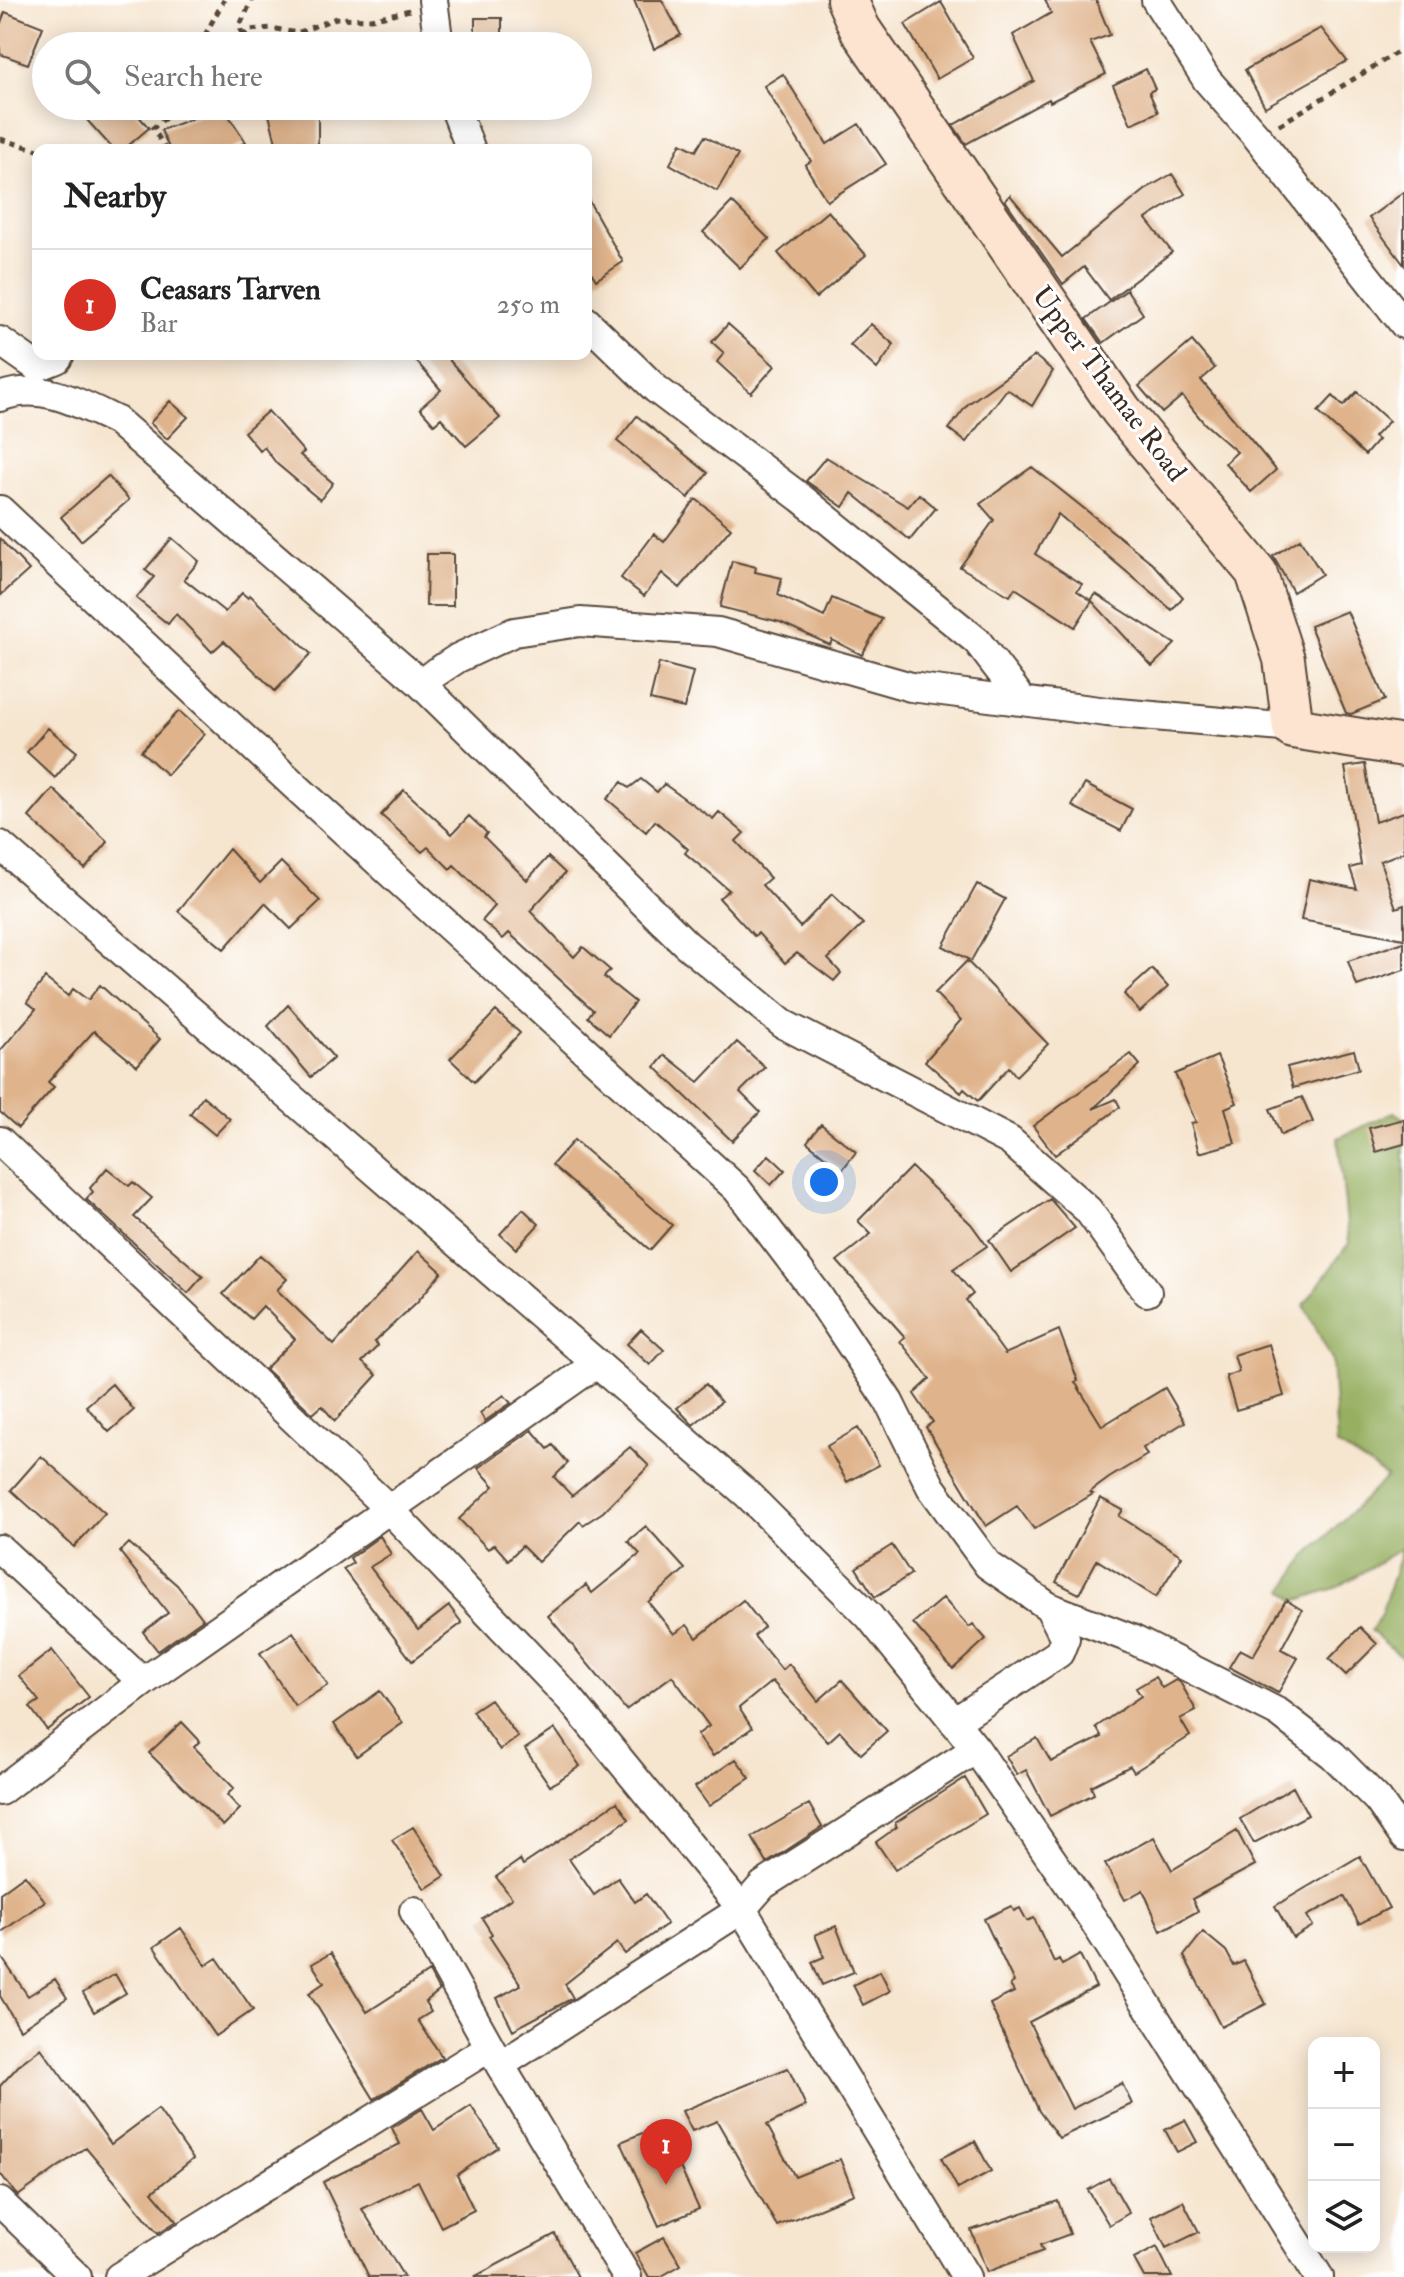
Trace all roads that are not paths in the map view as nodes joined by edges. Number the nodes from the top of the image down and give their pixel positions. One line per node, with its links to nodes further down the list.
1 (847, 0): 15 (street, Upper Thamae Road)
2 (1156, 0): 7 (street)
3 (433, 3): 4 (street)
4 (437, 32)
5 (459, 120): 6 (street)
6 (469, 144)
7 (1404, 324)
8 (592, 327): 14 (street)
9 (0, 341): 10 (street)
10 (54, 360)
11 (0, 397): 13 (street)
12 (0, 510): 23 (street)
13 (420, 683): 14 (street); 19 (street)
14 (1023, 701): 15 (street)
15 (1293, 728): 16 (street)
16 (1404, 746)
17 (0, 845): 20 (street)
18 (1, 1143): 21 (street)
19 (1147, 1292)
20 (596, 1364): 21 (street); 25 (street)
21 (390, 1510): 24 (street); 29 (street)
22 (0, 1549): 24 (street)
23 (1049, 1607): 25 (street); 28 (street)
24 (143, 1682): 27 (street)
25 (954, 1722): 26 (street)
26 (976, 1749): 29 (street); 37 (street)
27 (0, 1791)
28 (1404, 1837)
29 (742, 1909): 31 (street); 36 (street)
30 (414, 1911): 31 (street)
31 (495, 2056): 33 (street); 35 (street)
32 (0, 2202): 34 (street)
33 (622, 2275)
34 (77, 2277)
35 (119, 2277)
36 (966, 2277)
37 (1319, 2277)

